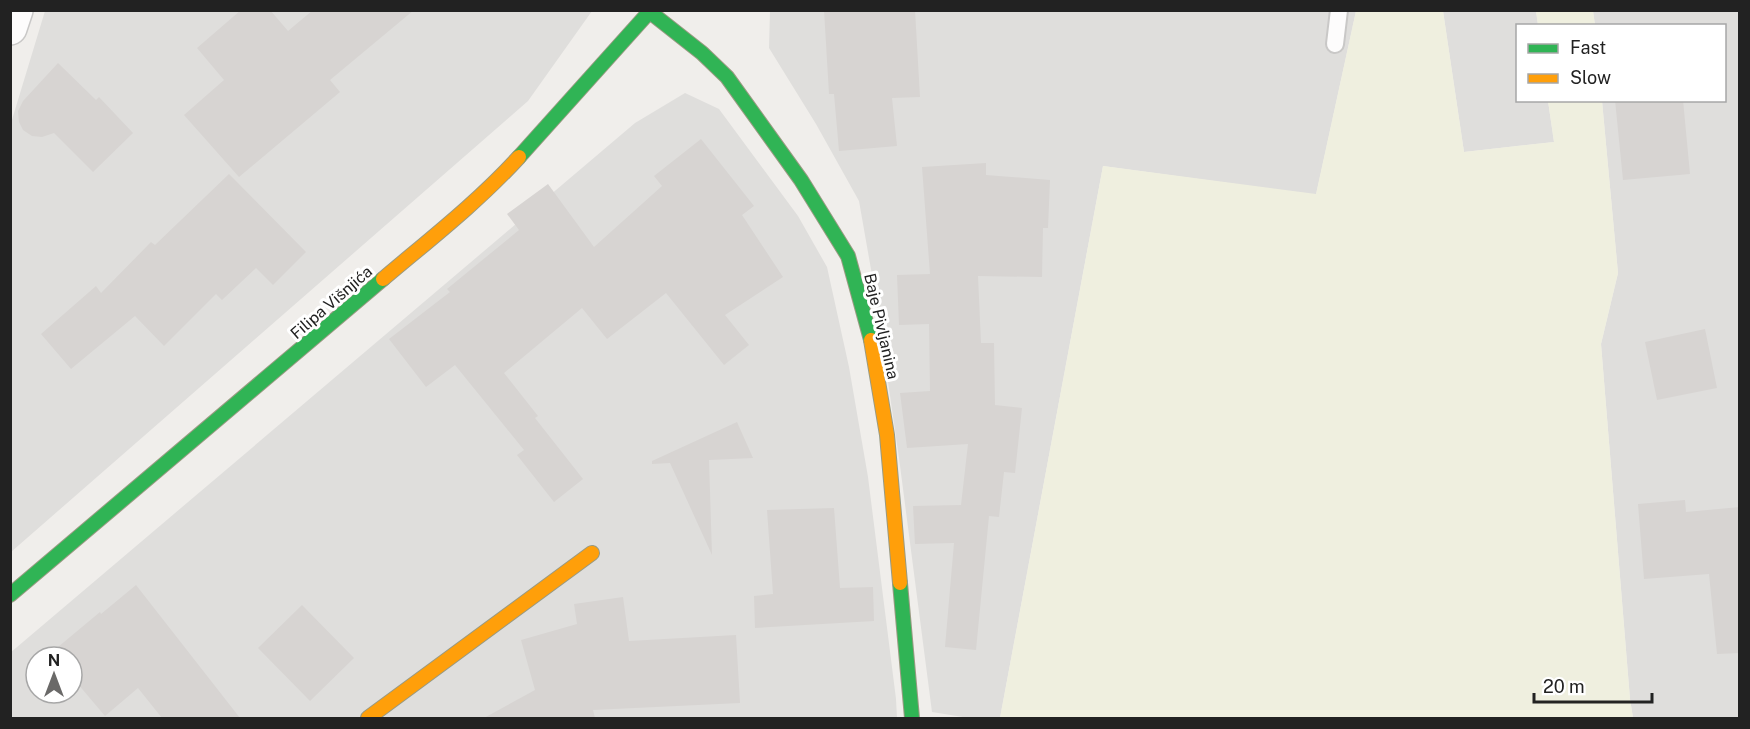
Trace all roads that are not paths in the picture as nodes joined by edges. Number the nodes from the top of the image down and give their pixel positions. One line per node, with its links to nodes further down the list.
1 (16, 10): 4 (street)
2 (1340, 10): 5 (lane)
3 (651, 11): 7 (street, Filipa Višnjića); 9 (street, Baje Pivljanina)
4 (10, 28)
5 (1335, 44)
6 (592, 553): 8 (street)
7 (10, 595)
8 (368, 718)
9 (912, 718)

